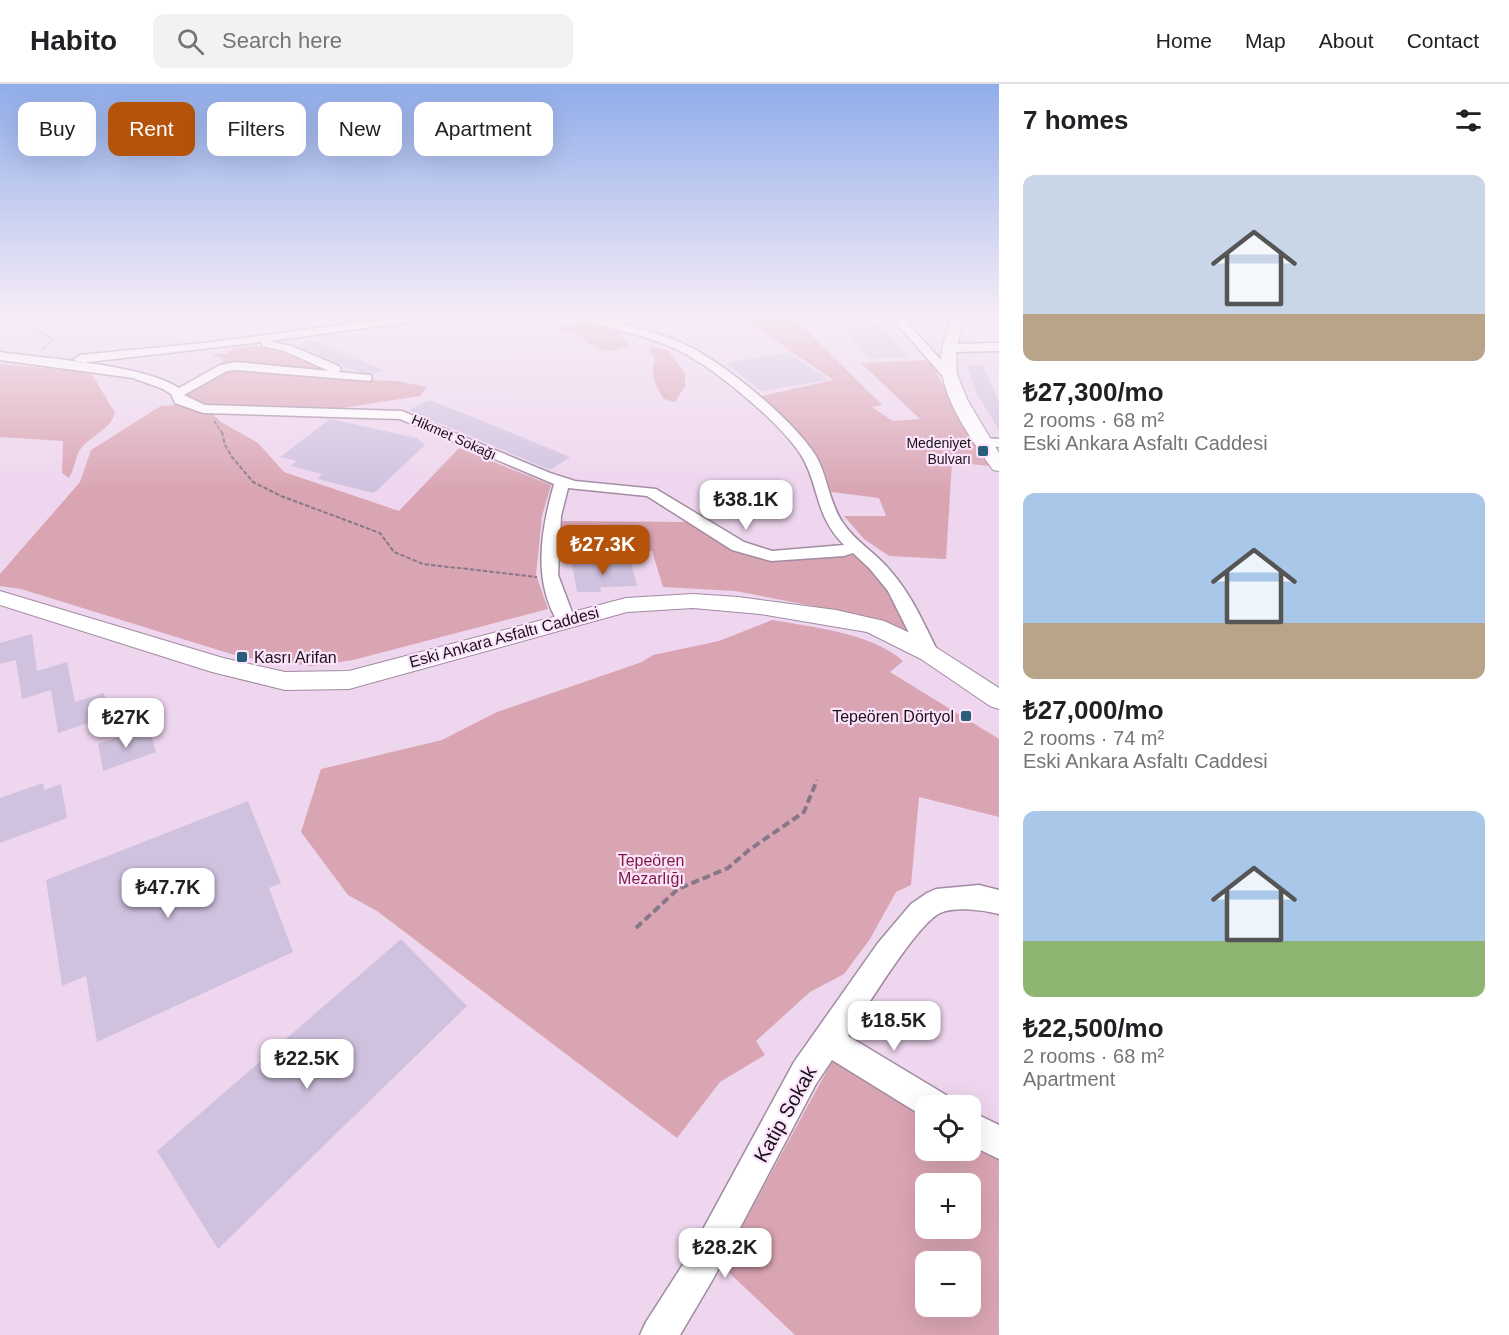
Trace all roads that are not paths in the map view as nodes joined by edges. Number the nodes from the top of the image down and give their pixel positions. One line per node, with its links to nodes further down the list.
1 (123, 373): 9 (street, Hikmet Sokağı)
2 (216, 373): 9 (street)
3 (312, 373): 4 (street)
4 (349, 373)
5 (720, 373): 14 (street)
6 (947, 373): 8 (street)
7 (950, 373): 8 (main road)
8 (951, 378): 10 (main road)
9 (177, 394): 13 (street, Hikmet Sokağı)
10 (982, 442): 11 (street); 12 (main road)
11 (999, 443)
12 (999, 466)
13 (562, 482): 14 (street, Hikmet Sokağı); 17 (street)
14 (854, 546): 18 (street)
15 (0, 598): 17 (main road, Eski Ankara Asfaltı Caddesi)
16 (770, 608): 17 (main road, Eski Ankara Asfaltı Caddesi); 18 (main road, Eski Ankara Asfaltı Caddesi); 20 (main road)
17 (566, 620)
18 (928, 654): 19 (main road, Eski Ankara Asfaltı Caddesi)
19 (999, 700)
20 (999, 710)
21 (999, 902): 22 (street, Katip Sokak)
22 (827, 1040): 23 (street); 26 (street, Katip Sokak)
23 (917, 1095)
24 (981, 1133): 25 (street)
25 (999, 1143)
26 (659, 1335)

